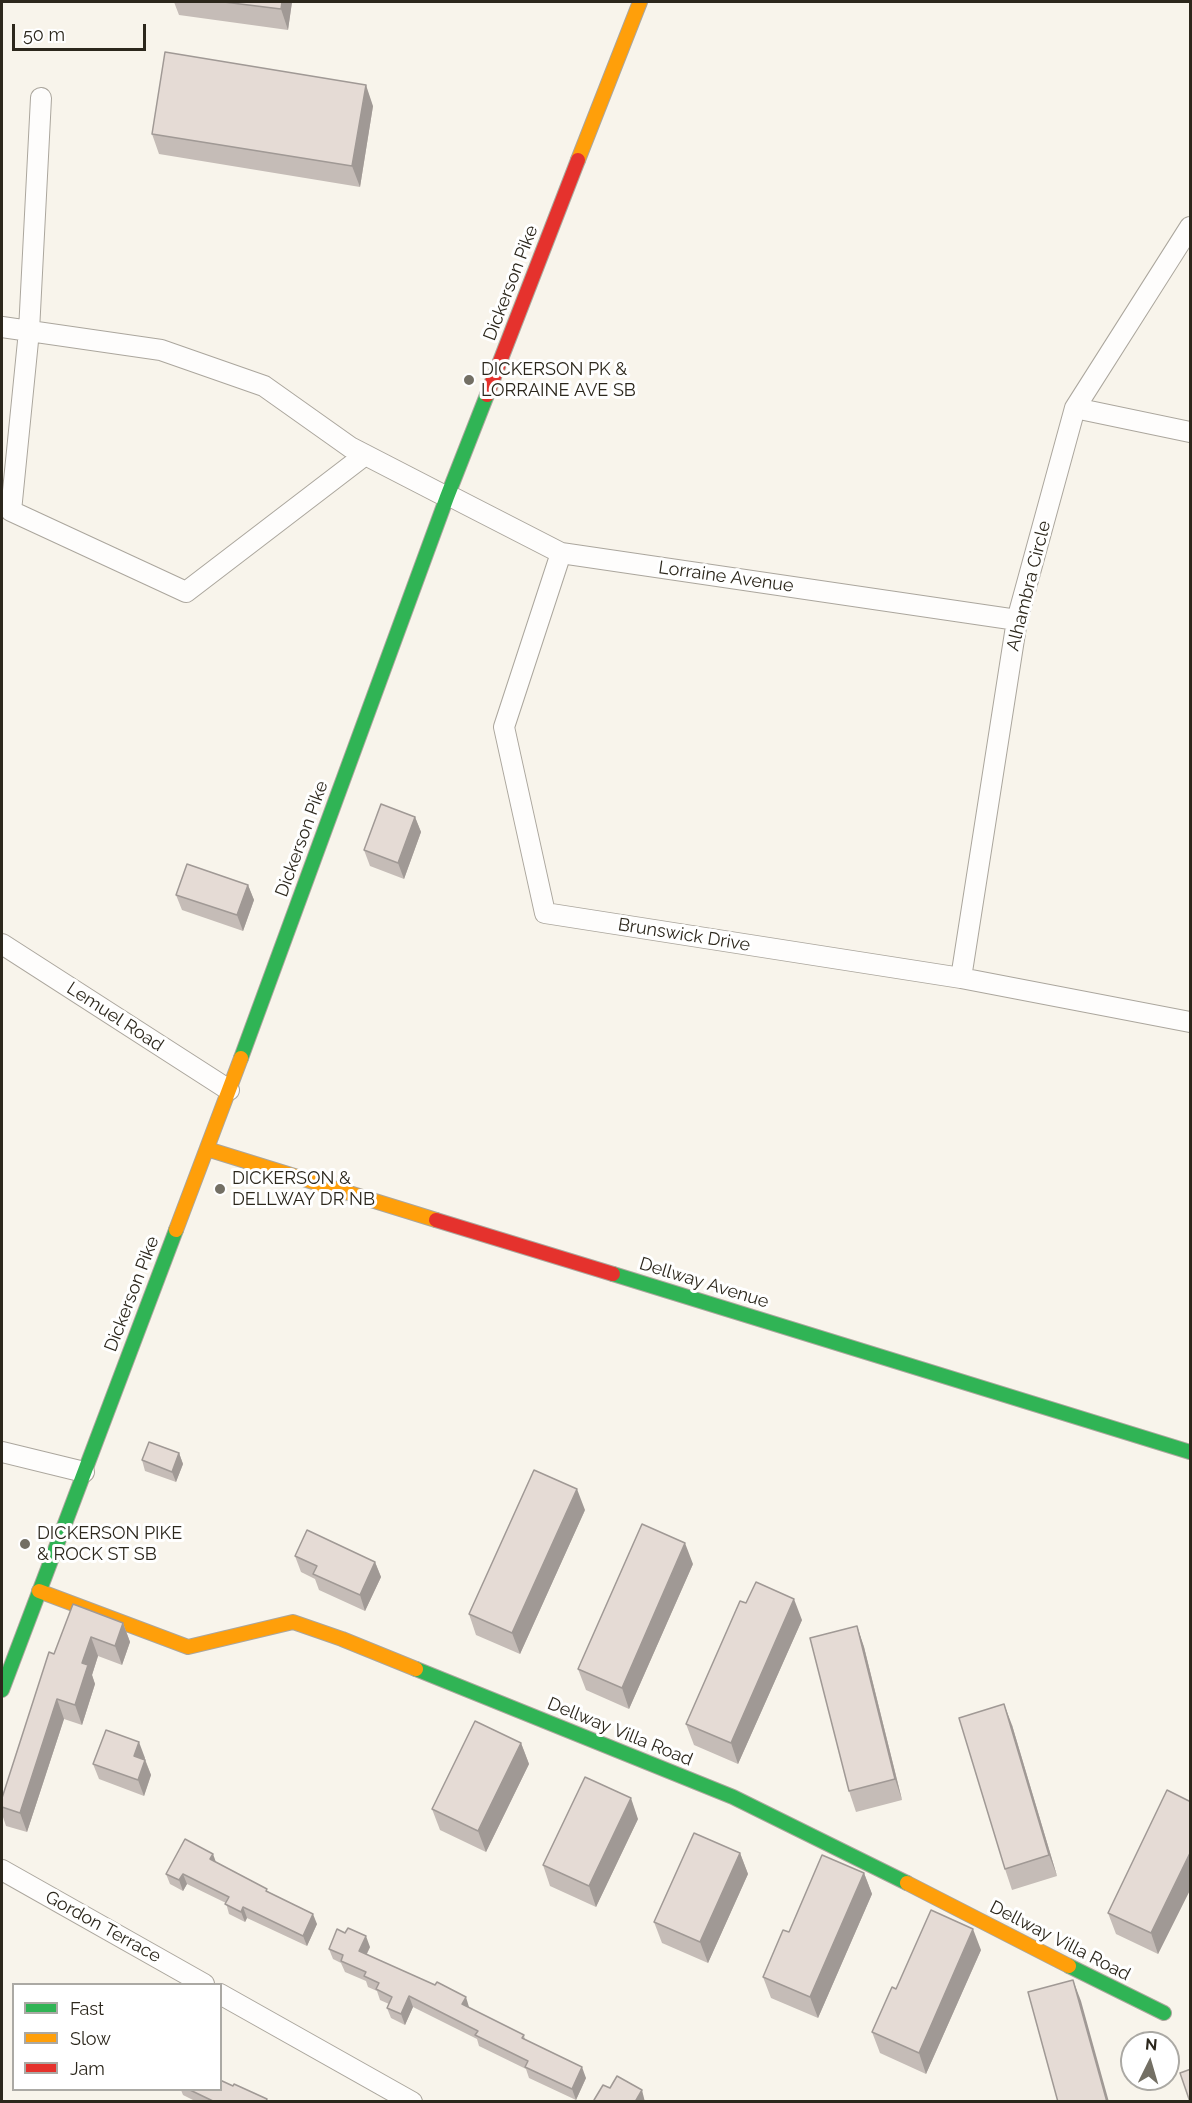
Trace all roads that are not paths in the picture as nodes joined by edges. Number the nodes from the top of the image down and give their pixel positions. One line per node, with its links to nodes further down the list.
1 (640, 2): 9 (street, Dickerson Pike)
2 (41, 98): 5 (street)
3 (1191, 227): 6 (street, Alhambra Circle)
4 (2, 327): 5 (street, Lorraine Avenue)
5 (29, 331): 8 (street, Lorraine Avenue); 8 (street)
6 (1075, 408): 7 (street); 11 (street, Alhambra Circle)
7 (1191, 432)
8 (365, 455): 9 (street, Lorraine Avenue)
9 (448, 496): 10 (street, Lorraine Avenue); 15 (street, Dickerson Pike)
10 (561, 553): 11 (street, Lorraine Avenue); 13 (street, Brunswick Drive)
11 (1017, 620): 13 (street, Alhambra Circle)
12 (2, 944): 15 (street, Lemuel Road)
13 (961, 978): 14 (street, Brunswick Drive)
14 (1191, 1022)
15 (228, 1090): 16 (street, Dickerson Pike)
16 (207, 1149): 18 (street, Dellway Avenue); 19 (street, Dickerson Pike)
17 (2, 1452): 19 (street)
18 (1191, 1452)
19 (84, 1472): 20 (street, Dickerson Pike)
20 (39, 1591): 21 (street, Dickerson Pike); 25 (street, Dellway Villa Road)
21 (2, 1690)
22 (2, 1870): 23 (street, Gordon Terrace)
23 (202, 1983)
24 (222, 1995): 26 (street)
25 (1164, 2013)
26 (412, 2102)

